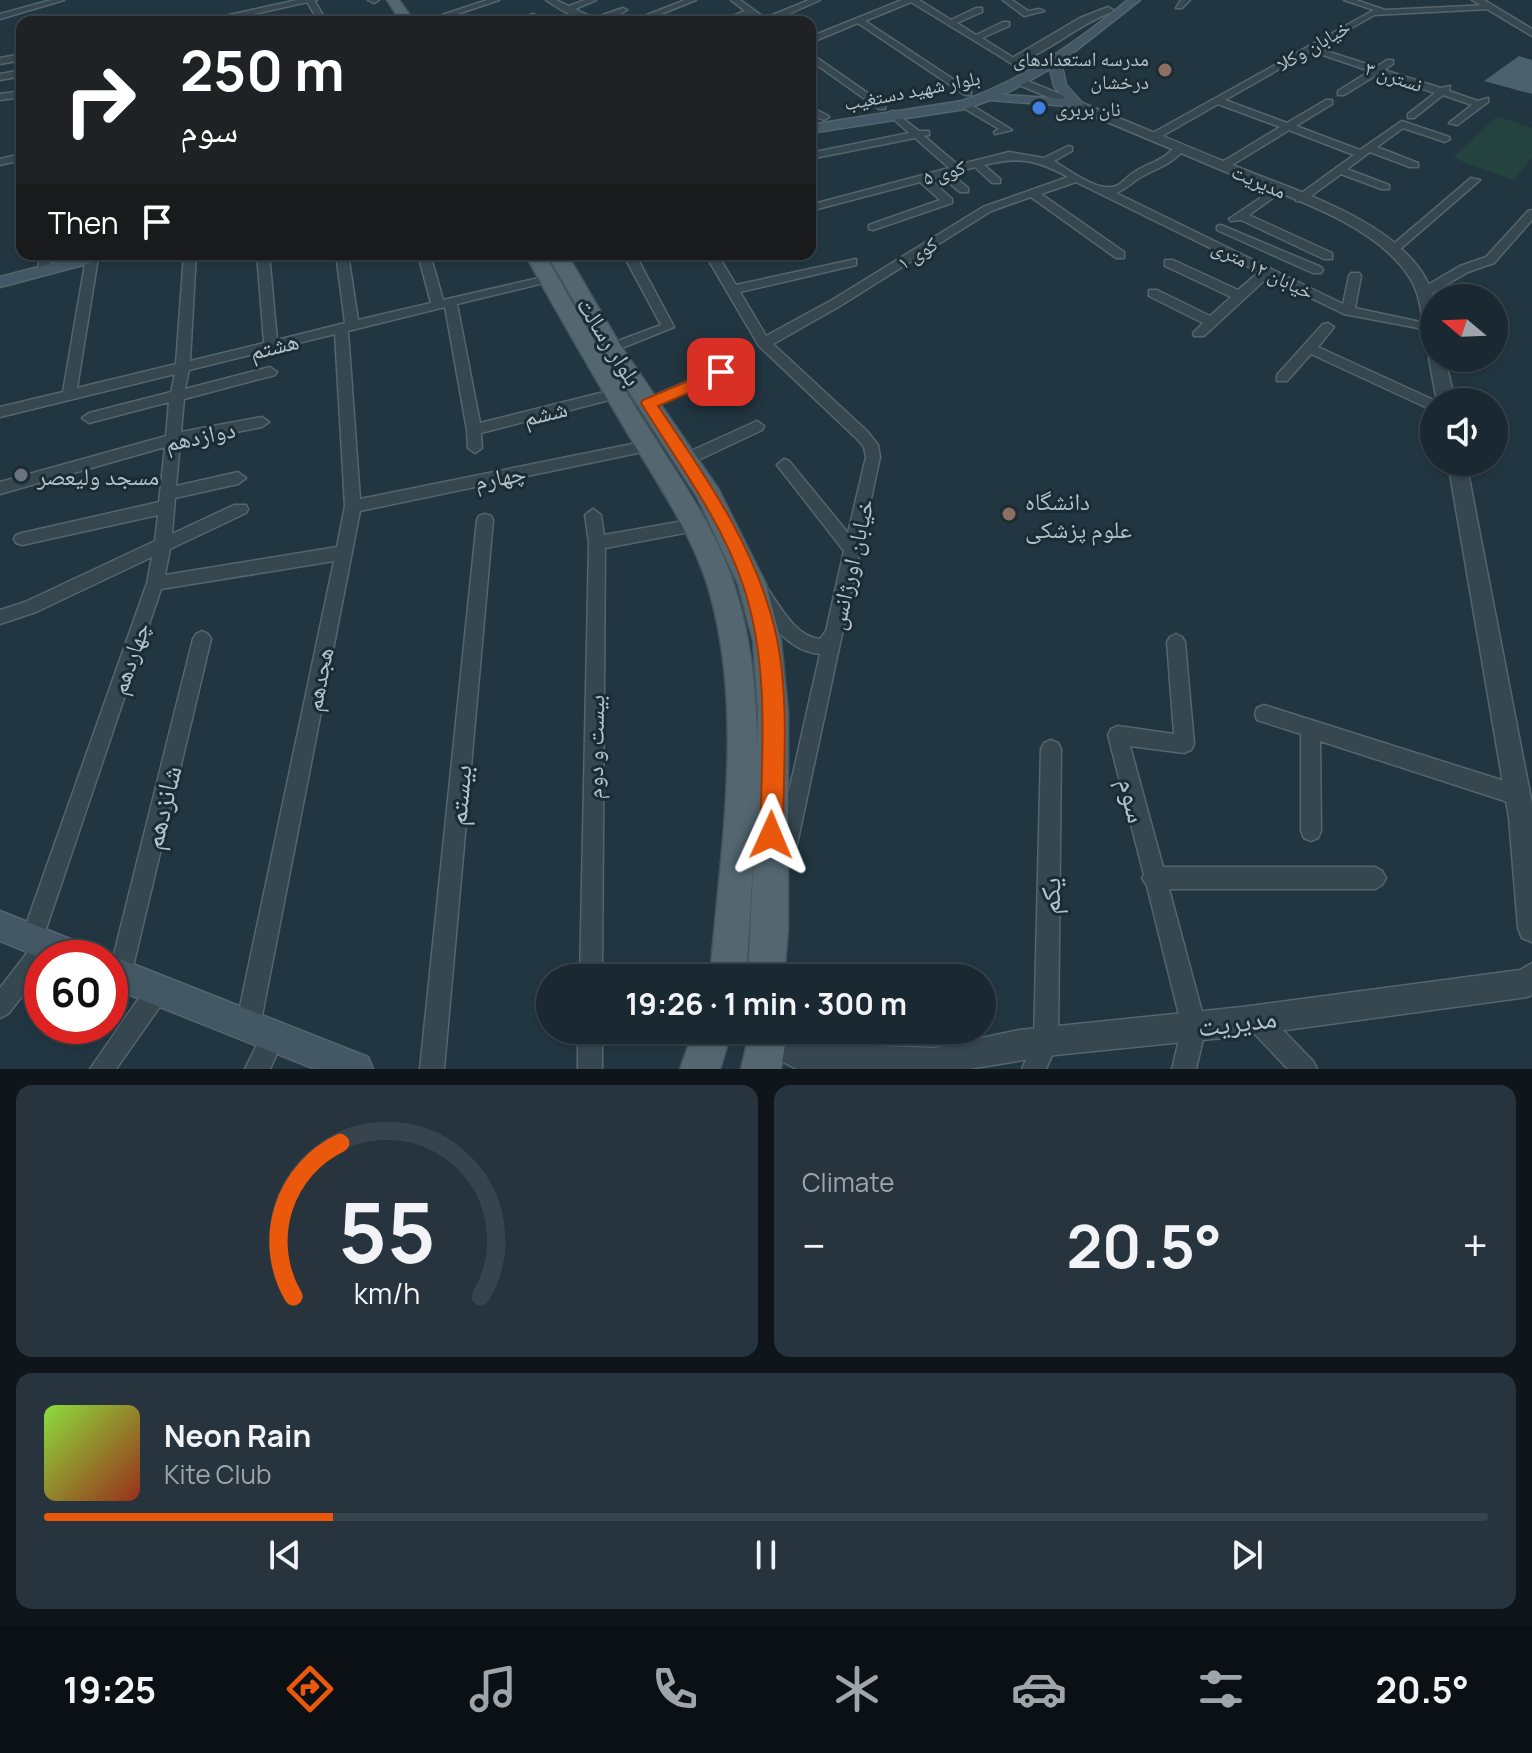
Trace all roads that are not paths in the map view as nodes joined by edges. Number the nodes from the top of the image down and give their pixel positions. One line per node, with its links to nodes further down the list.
1 (24, 0): 20 (street)
2 (59, 0): 20 (street)
3 (311, 0): 31 (street)
4 (495, 0): 33 (street)
5 (550, 0): 24 (street)
6 (592, 0): 24 (street)
7 (653, 0): 21 (street)
8 (692, 0): 21 (street)
9 (735, 0): 30 (street)
10 (816, 0): 40 (street)
11 (877, 0): 23 (street)
12 (911, 0): 23 (street); 43 (street)
13 (1007, 0): 29 (street)
14 (1092, 0): 27 (street)
15 (1120, 0): 27 (main road, بلوار شهید دستغیب)
16 (1135, 0): 49 (main road, بلوار شهید دستغیب)
17 (1348, 0): 28 (street)
18 (1477, 0): 22 (street)
19 (375, 2): 32 (street)
20 (35, 7): 41 (street)
21 (672, 7): 37 (street)
22 (1489, 7): 28 (street, خیابان وکلا); 45 (street)
23 (888, 8): 42 (street)
24 (571, 10): 34 (street); 35 (street)
25 (623, 10): 36 (street)
26 (979, 10): 43 (street)
27 (1108, 10): 52 (main road, بلوار شهید دستغیب)
28 (1383, 10): 48 (street, خیابان وکلا)
29 (1040, 11)
30 (751, 12): 38 (street); 39 (street)
31 (255, 16)
32 (354, 16)
33 (444, 16)
34 (558, 16)
35 (584, 16)
36 (608, 16)
37 (649, 16)
38 (740, 16)
39 (756, 16)
40 (778, 16)
41 (0, 17)
42 (859, 20): 46 (street); 60 (street)
43 (951, 23): 47 (street)
44 (1006, 24): 47 (street)
45 (1532, 33)
46 (816, 38)
47 (976, 38): 52 (street)
48 (1309, 48): 53 (street, نسترن ۳); 61 (street, خیابان وکلا)
49 (1055, 62): 55 (main road, بلوار شهید دستغیب); 63 (main road)
50 (1390, 62): 53 (street)
51 (816, 63): 64 (street)
52 (1019, 64): 54 (main road, بلوار شهید دستغیب)
53 (1377, 70): 57 (street, نسترن ۳); 58 (street)
54 (1007, 76): 55 (main road); 60 (main road, بلوار شهید دستغیب)
55 (1021, 82): 59 (main road, بلوار شهید دستغیب); 63 (street, مدیریت)
56 (1451, 84): 57 (street)
57 (1443, 92): 66 (street); 67 (street, نسترن ۳)
58 (1341, 93)
59 (986, 98): 60 (main road, بلوار شهید دستغیب); 63 (main road)
60 (967, 99): 64 (main road, بلوار شهید دستغیب); 70 (street)
61 (1219, 101): 68 (street); 72 (street, خیابان وکلا)
62 (1329, 102): 68 (street)
63 (1076, 104): 72 (street, مدیریت)
64 (887, 110): 65 (main road, بلوار شهید دستغیب); 69 (main road, بلوار شهید دستغیب); 71 (street)
65 (817, 118)
66 (1406, 120): 73 (street); 76 (street)
67 (1454, 123)
68 (1288, 127): 76 (street); 81 (street)
69 (816, 128)
70 (999, 132)
71 (920, 134): 77 (street); 82 (street)
72 (1153, 137): 74 (street, مدیریت)
73 (1445, 139)
74 (1180, 148): 81 (street, مدیریت); 91 (street)
75 (1068, 149): 78 (street)
76 (1365, 151): 80 (street); 83 (street)
77 (816, 155)
78 (1046, 161): 79 (street, کوی ۵); 86 (street, کوی ۵)
79 (976, 163): 82 (street, کوی ۵); 88 (street)
80 (1414, 165)
81 (1223, 166): 92 (street, مدیریت)
82 (955, 168): 84 (street, کوی ۵)
83 (1340, 170): 89 (street); 94 (street)
84 (942, 172): 85 (street, کوی ۵); 90 (street)
85 (922, 178): 95 (street, کوی ۵); 98 (street)
86 (1076, 178): 91 (street, خیابان ۱۲ متری); 93 (street, کوی ۱)
87 (1475, 180): 101 (street)
88 (996, 181)
89 (1385, 187)
90 (964, 190)
91 (1102, 190): 100 (street, خیابان ۱۲ متری)
92 (1279, 190): 94 (street, مدیریت); 97 (street)
93 (1034, 194): 102 (street); 131 (street, کوی ۱)
94 (1300, 199): 101 (street, مدیریت)
95 (816, 206)
96 (1532, 213): 120 (street)
97 (1240, 215): 99 (street); 103 (street)
98 (873, 227)
99 (1221, 228): 100 (street); 116 (street)
100 (1204, 240): 115 (street, خیابان ۱۲ متری)
101 (1394, 249): 119 (street, مدیریت)
102 (1120, 255)
103 (1328, 256)
104 (99, 260): 140 (street)
105 (190, 260): 135 (street, چهاردهم)
106 (264, 260): 132 (street)
107 (342, 260): 128 (street, هجدهم)
108 (426, 260): 124 (street)
109 (632, 260): 134 (street)
110 (714, 260): 121 (street, خیابان اورژانس)
111 (45, 262): 118 (main road)
112 (546, 262): 124 (street, هشتم); 134 (main road, بلوار رسالت)
113 (852, 262): 121 (street)
114 (1169, 263): 123 (street)
115 (1268, 270): 123 (street); 125 (street, خیابان ۱۲ متری)
116 (1317, 270)
117 (1355, 276): 125 (street)
118 (0, 282)
119 (1421, 284)
120 (1439, 284)
121 (731, 290): 131 (street, خیابان اورژانس)
122 (1153, 293): 126 (street)
123 (1240, 296): 126 (street)
124 (444, 303): 128 (street, هشتم); 148 (street)
125 (1348, 311): 127 (street, خیابان ۱۲ متری)
126 (1212, 322): 130 (street)
127 (1420, 326)
128 (346, 327): 132 (street, هشتم); 158 (street, هجدهم)
129 (1328, 327): 133 (street)
130 (1199, 333)
131 (764, 343): 166 (street, خیابان اورژانس)
132 (271, 346): 135 (street, هشتم)
133 (1309, 348): 138 (street); 142 (street)
134 (601, 351): 139 (main road, بلوار رسالت); 143 (main road, بلوار رسالت)
135 (183, 367): 140 (street, هشتم); 141 (street, چهاردهم)
136 (270, 372): 141 (street)
137 (721, 372): 143 (street)
138 (1282, 378)
139 (616, 394): 148 (street, ششم); 150 (main road, بلوار رسالت)
140 (69, 395): 144 (street, هشتم)
141 (177, 396): 145 (street); 149 (street, چهاردهم)
142 (1420, 400)
143 (649, 403): 152 (main road, بلوار رسالت)
144 (0, 412)
145 (89, 418)
146 (262, 422): 149 (street, دوازدهم)
147 (757, 426): 152 (street)
148 (474, 430): 151 (street)
149 (173, 439): 156 (street, دوازدهم); 157 (street, چهاردهم)
150 (647, 446): 158 (street, چهارم); 159 (main road, بلوار رسالت)
151 (475, 448)
152 (687, 459): 159 (main road, بلوار رسالت)
153 (784, 465): 166 (street)
154 (1460, 476): 177 (street)
155 (238, 478): 157 (street)
156 (0, 488)
157 (166, 501): 163 (street); 165 (street, چهاردهم)
158 (353, 506): 167 (street, هجدهم)
159 (696, 508): 164 (street); 169 (main road, بلوار رسالت); 189 (main road, بلوار رسالت)
160 (240, 509): 165 (street)
161 (593, 515): 164 (street, بیست و دوم)
162 (485, 520): 207 (street, بیستم)
163 (22, 539)
164 (597, 543): 188 (street, بیست و دوم)
165 (163, 544): 168 (street, چهاردهم); 170 (street)
166 (853, 550): 171 (street, خیابان اورژانس)
167 (343, 553): 168 (street); 198 (street, هجدهم)
168 (155, 583): 186 (street, چهاردهم)
169 (752, 584): 171 (street); 183 (main road, بلوار رسالت)
170 (0, 617)
171 (835, 631): 183 (street, خیابان اورژانس)
172 (202, 639): 187 (street, شانزدهم)
173 (1176, 642): 180 (street, سوم)
174 (1264, 714): 175 (street)
175 (1310, 729): 177 (street); 179 (street)
176 (1051, 749): 199 (street, یکم)
177 (1517, 795): 178 (street)
178 (1527, 820): 184 (street)
179 (1311, 831)
180 (1153, 878): 181 (street); 197 (street, سوم)
181 (1375, 878)
182 (0, 926): 185 (main road)
183 (770, 928): 190 (main road, بلوار رسالت)
184 (1532, 928)
185 (35, 940)
186 (41, 940)
187 (124, 940)
188 (591, 964)
189 (729, 964)
190 (767, 964)
191 (24, 968): 195 (street, چهاردهم)
192 (1532, 977): 196 (street, مدیریت)
193 (128, 978): 194 (main road)
194 (158, 990): 198 (main road); 204 (street)
195 (0, 1006)
196 (1257, 1020): 197 (street, مدیریت); 212 (street)
197 (1194, 1027): 199 (street, مدیریت); 211 (street)
198 (260, 1031): 205 (street, هجدهم); 206 (main road)
199 (1046, 1042): 203 (street, مدیریت); 210 (street)
200 (590, 1044): 208 (street)
201 (708, 1044): 209 (main road)
202 (764, 1046): 203 (street, مدیریت)
203 (926, 1064)
204 (102, 1069)
205 (257, 1069)
206 (356, 1069)
207 (432, 1069)
208 (590, 1069)
209 (700, 1069)
210 (1034, 1069)
211 (1184, 1069)
212 (1305, 1069)

